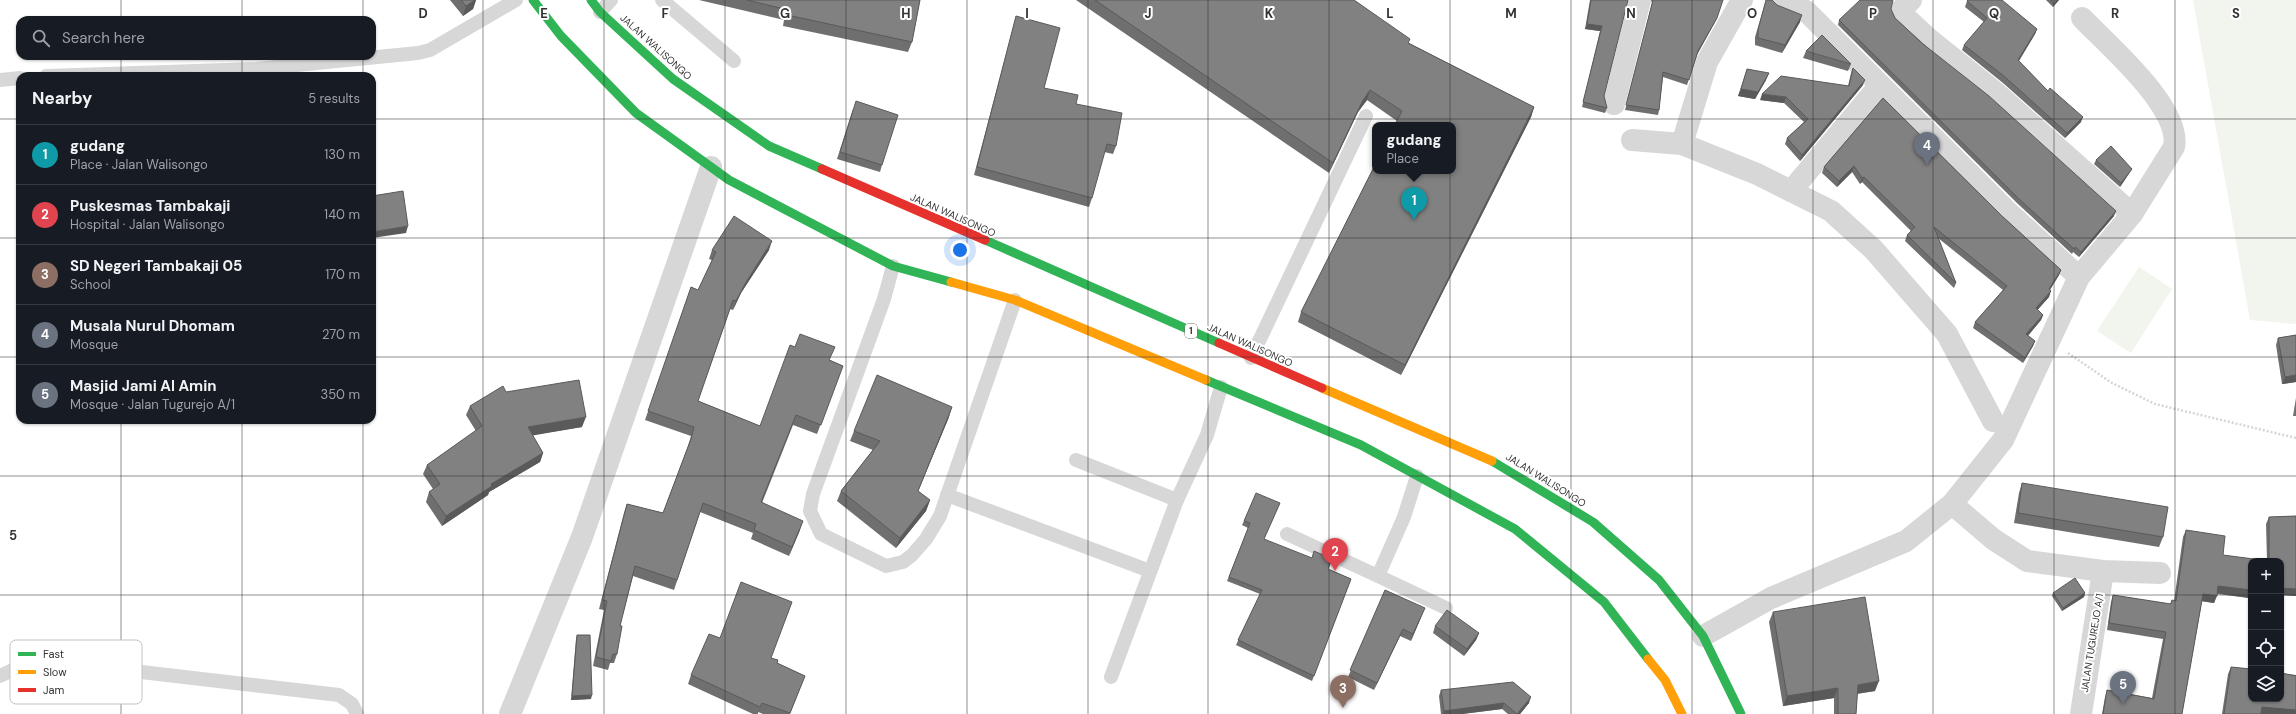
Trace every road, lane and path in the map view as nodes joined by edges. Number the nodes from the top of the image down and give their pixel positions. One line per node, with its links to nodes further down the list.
1 (516, 0): 12 (lane)
2 (533, 0): 23 (highway)
3 (591, 0): 10 (highway, JALAN WALISONGO / 1)
4 (611, 0): 10 (lane)
5 (662, 0): 14 (lane)
6 (1640, 0): 19 (street)
7 (1742, 0): 22 (street)
8 (1779, 0): 18 (street)
9 (1910, 0): 25 (street)
10 (600, 12): 30 (highway, JALAN WALISONGO / 1)
11 (2082, 18): 25 (street)
12 (376, 57)
13 (347, 60): 15 (lane)
14 (734, 61)
15 (166, 72)
16 (16, 78): 17 (lane)
17 (0, 80)
18 (1879, 86): 24 (street); 27 (street)
19 (1614, 104)
20 (1366, 116): 30 (lane)
21 (1632, 140): 22 (street)
22 (1682, 144): 24 (street)
23 (711, 167): 26 (highway); 51 (street)
24 (1791, 190): 32 (street)
25 (2132, 214): 27 (street)
26 (893, 266): 28 (highway); 36 (lane)
27 (2080, 277): 29 (street)
28 (1015, 300): 31 (highway); 36 (lane)
29 (2050, 340): 33 (path); 38 (street)
30 (1251, 358): 45 (highway, JALAN WALISONGO / 1)
31 (1221, 387): 35 (highway); 37 (lane)
32 (1993, 421)
33 (2296, 438)
34 (1076, 460): 37 (lane)
35 (1417, 476): 43 (lane); 52 (highway)
36 (947, 495): 40 (lane)
37 (1177, 500): 40 (lane)
38 (1952, 504): 41 (street); 45 (street)
39 (1287, 534): 43 (lane)
40 (1150, 571): 49 (lane)
41 (2103, 571): 42 (street); 54 (street, JALAN TUGUREJO A/1)
42 (2160, 573)
43 (1378, 576): 44 (lane)
44 (1446, 608)
45 (1702, 636): 53 (highway, JALAN WALISONGO / 1)
46 (10, 671): 48 (lane)
47 (142, 672): 50 (lane)
48 (0, 676)
49 (1111, 677)
50 (357, 714)
51 (510, 714)
52 (1682, 714)
53 (1741, 714)
54 (2081, 714)

